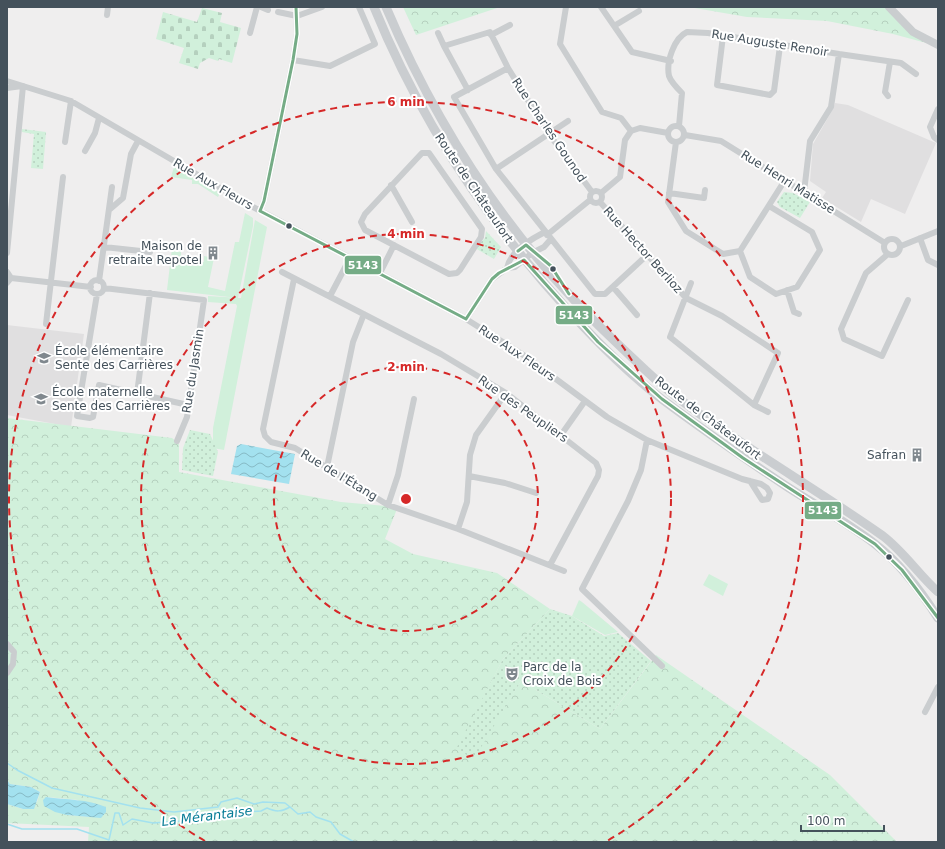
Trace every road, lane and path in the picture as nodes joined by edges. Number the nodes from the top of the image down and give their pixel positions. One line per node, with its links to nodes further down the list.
1 (108, 7): 15 (street)
2 (257, 7): 20 (street)
3 (261, 7): 12 (street)
4 (296, 7): 16 (street)
5 (322, 7): 16 (street)
6 (359, 7): 27 (street)
7 (374, 7): 78 (main road, Route de Châteaufort)
8 (386, 7): 73 (main road, Route de Châteaufort)
9 (566, 7): 42 (street)
10 (601, 7): 18 (street)
11 (889, 7): 23 (street)
12 (268, 10)
13 (639, 11): 18 (street)
14 (278, 12): 16 (street)
15 (107, 15)
16 (297, 16): 27 (street)
17 (510, 26): 21 (street)
18 (614, 26): 28 (street)
19 (438, 32): 24 (street)
20 (250, 33)
21 (491, 35): 24 (street); 30 (street, Rue Charles Gounod)
22 (724, 36): 25 (street, Rue Auguste Renoir); 25 (street); 28 (street, Rue Auguste Renoir)
23 (938, 45)
24 (444, 46): 35 (street)
25 (780, 46): 26 (street, Rue Auguste Renoir)
26 (839, 54): 29 (street); 58 (street, Rue Auguste Renoir)
27 (293, 60): 66 (street)
28 (671, 61): 41 (street, Rue Auguste Renoir)
29 (890, 62): 31 (street); 36 (street)
30 (508, 68): 35 (street); 44 (street, Rue Charles Gounod)
31 (916, 74)
32 (7, 81): 33 (street, Rue Aux Fleurs)
33 (23, 86): 34 (street); 37 (street, Rue Aux Fleurs); 63 (street)
34 (8, 88)
35 (468, 90): 51 (street)
36 (888, 96)
37 (71, 102): 39 (street, Rue Aux Fleurs); 48 (street)
38 (938, 109): 46 (street)
39 (99, 118): 47 (street, Rue Aux Fleurs); 50 (street)
40 (568, 121): 44 (street)
41 (679, 126): 43 (street); 45 (street)
42 (631, 131): 43 (street); 59 (street)
43 (668, 133): 49 (street)
44 (549, 134): 51 (street); 57 (street, Rue Charles Gounod)
45 (685, 135): 49 (street); 53 (street, Rue Henri Matisse)
46 (938, 140)
47 (138, 141): 65 (street); 66 (street, Rue Aux Fleurs)
48 (65, 142)
49 (676, 142): 60 (street)
50 (85, 151)
51 (496, 169): 69 (street)
52 (63, 177): 92 (street)
53 (786, 180): 58 (street, Rue Henri Matisse); 64 (street)
54 (391, 185): 67 (street); 72 (street); 72 (street)
55 (112, 187): 65 (street)
56 (705, 190): 60 (street)
57 (592, 192): 59 (street); 61 (street)
58 (804, 192): 71 (street, Rue Henri Matisse)
59 (601, 193): 62 (street)
60 (669, 193): 76 (street)
61 (590, 200): 62 (street); 69 (street)
62 (600, 202): 82 (street, Rue Hector Berlioz)
63 (9, 205): 79 (street)
64 (769, 206): 76 (street); 98 (street)
65 (109, 210): 75 (street)
66 (260, 211): 83 (street, Rue Aux Fleurs)
67 (412, 222)
68 (938, 231): 70 (street)
69 (547, 235): 73 (street); 81 (street); 96 (street)
70 (920, 238): 74 (street); 84 (street)
71 (885, 243): 74 (street); 80 (street)
72 (394, 245): 88 (street)
73 (526, 245): 78 (street); 81 (main road, Route de Châteaufort)
74 (901, 246): 80 (street)
75 (104, 247): 77 (street); 91 (street)
76 (740, 251): 98 (street)
77 (150, 252)
78 (517, 252): 81 (main road, Route de Châteaufort); 85 (street)
79 (7, 253)
80 (888, 254): 103 (street)
81 (528, 256): 85 (street); 127 (main road, Route de Châteaufort); 128 (main road, Route de Châteaufort)
82 (646, 256): 96 (street); 102 (street, Rue Hector Berlioz)
83 (350, 258): 88 (street, Rue Aux Fleurs); 101 (street)
84 (938, 265)
85 (507, 268): 107 (street)
86 (7, 272): 89 (street)
87 (282, 272): 90 (street, Rue des Peupliers)
88 (380, 273): 107 (street, Rue Aux Fleurs)
89 (11, 278): 92 (street); 94 (street)
90 (294, 279): 101 (street, Rue des Peupliers); 119 (street, Rue de l'Étang)
91 (99, 281): 95 (street); 97 (street)
92 (51, 282): 95 (street); 108 (street)
93 (691, 283): 102 (street, Rue Hector Berlioz)
94 (7, 284)
95 (90, 287): 100 (street)
96 (613, 287): 106 (street)
97 (104, 288): 99 (street); 100 (street)
98 (787, 290): 105 (street)
99 (150, 293): 109 (street); 113 (street, Rue du Jasmin)
100 (97, 294): 109 (street)
101 (330, 296): 104 (street, Rue des Peupliers)
102 (686, 298): 114 (street, Rue Hector Berlioz); 114 (street, Rue Hector Berlioz)
103 (908, 300)
104 (364, 314): 110 (street, Rue des Peupliers); 119 (street)
105 (799, 314)
106 (637, 315)
107 (466, 319): 112 (street, Rue Aux Fleurs)
108 (46, 324)
109 (137, 394): 113 (street)
110 (506, 394): 116 (street, Rue des Peupliers); 120 (street)
111 (414, 399): 123 (street)
112 (585, 401): 116 (street); 117 (street, Rue Aux Fleurs)
113 (188, 405): 118 (street, Rue du Jasmin)
114 (754, 405): 115 (street, Rue Hector Berlioz)
115 (768, 412)
116 (561, 435): 125 (street, Rue des Peupliers)
117 (647, 440): 121 (street, Rue Aux Fleurs); 130 (street)
118 (177, 441)
119 (327, 467): 123 (street, Rue de l'Étang)
120 (469, 476): 122 (street); 124 (street)
121 (750, 481)
122 (536, 493)
123 (388, 505): 124 (street, Rue de l'Étang)
124 (458, 529): 125 (street, Rue de l'Étang)
125 (550, 565): 126 (street, Rue de l'Étang)
126 (564, 571)
127 (938, 592)
128 (938, 618)
129 (7, 644): 131 (street)
130 (662, 666)
131 (7, 673)
132 (938, 686): 133 (street)
133 (925, 712)

